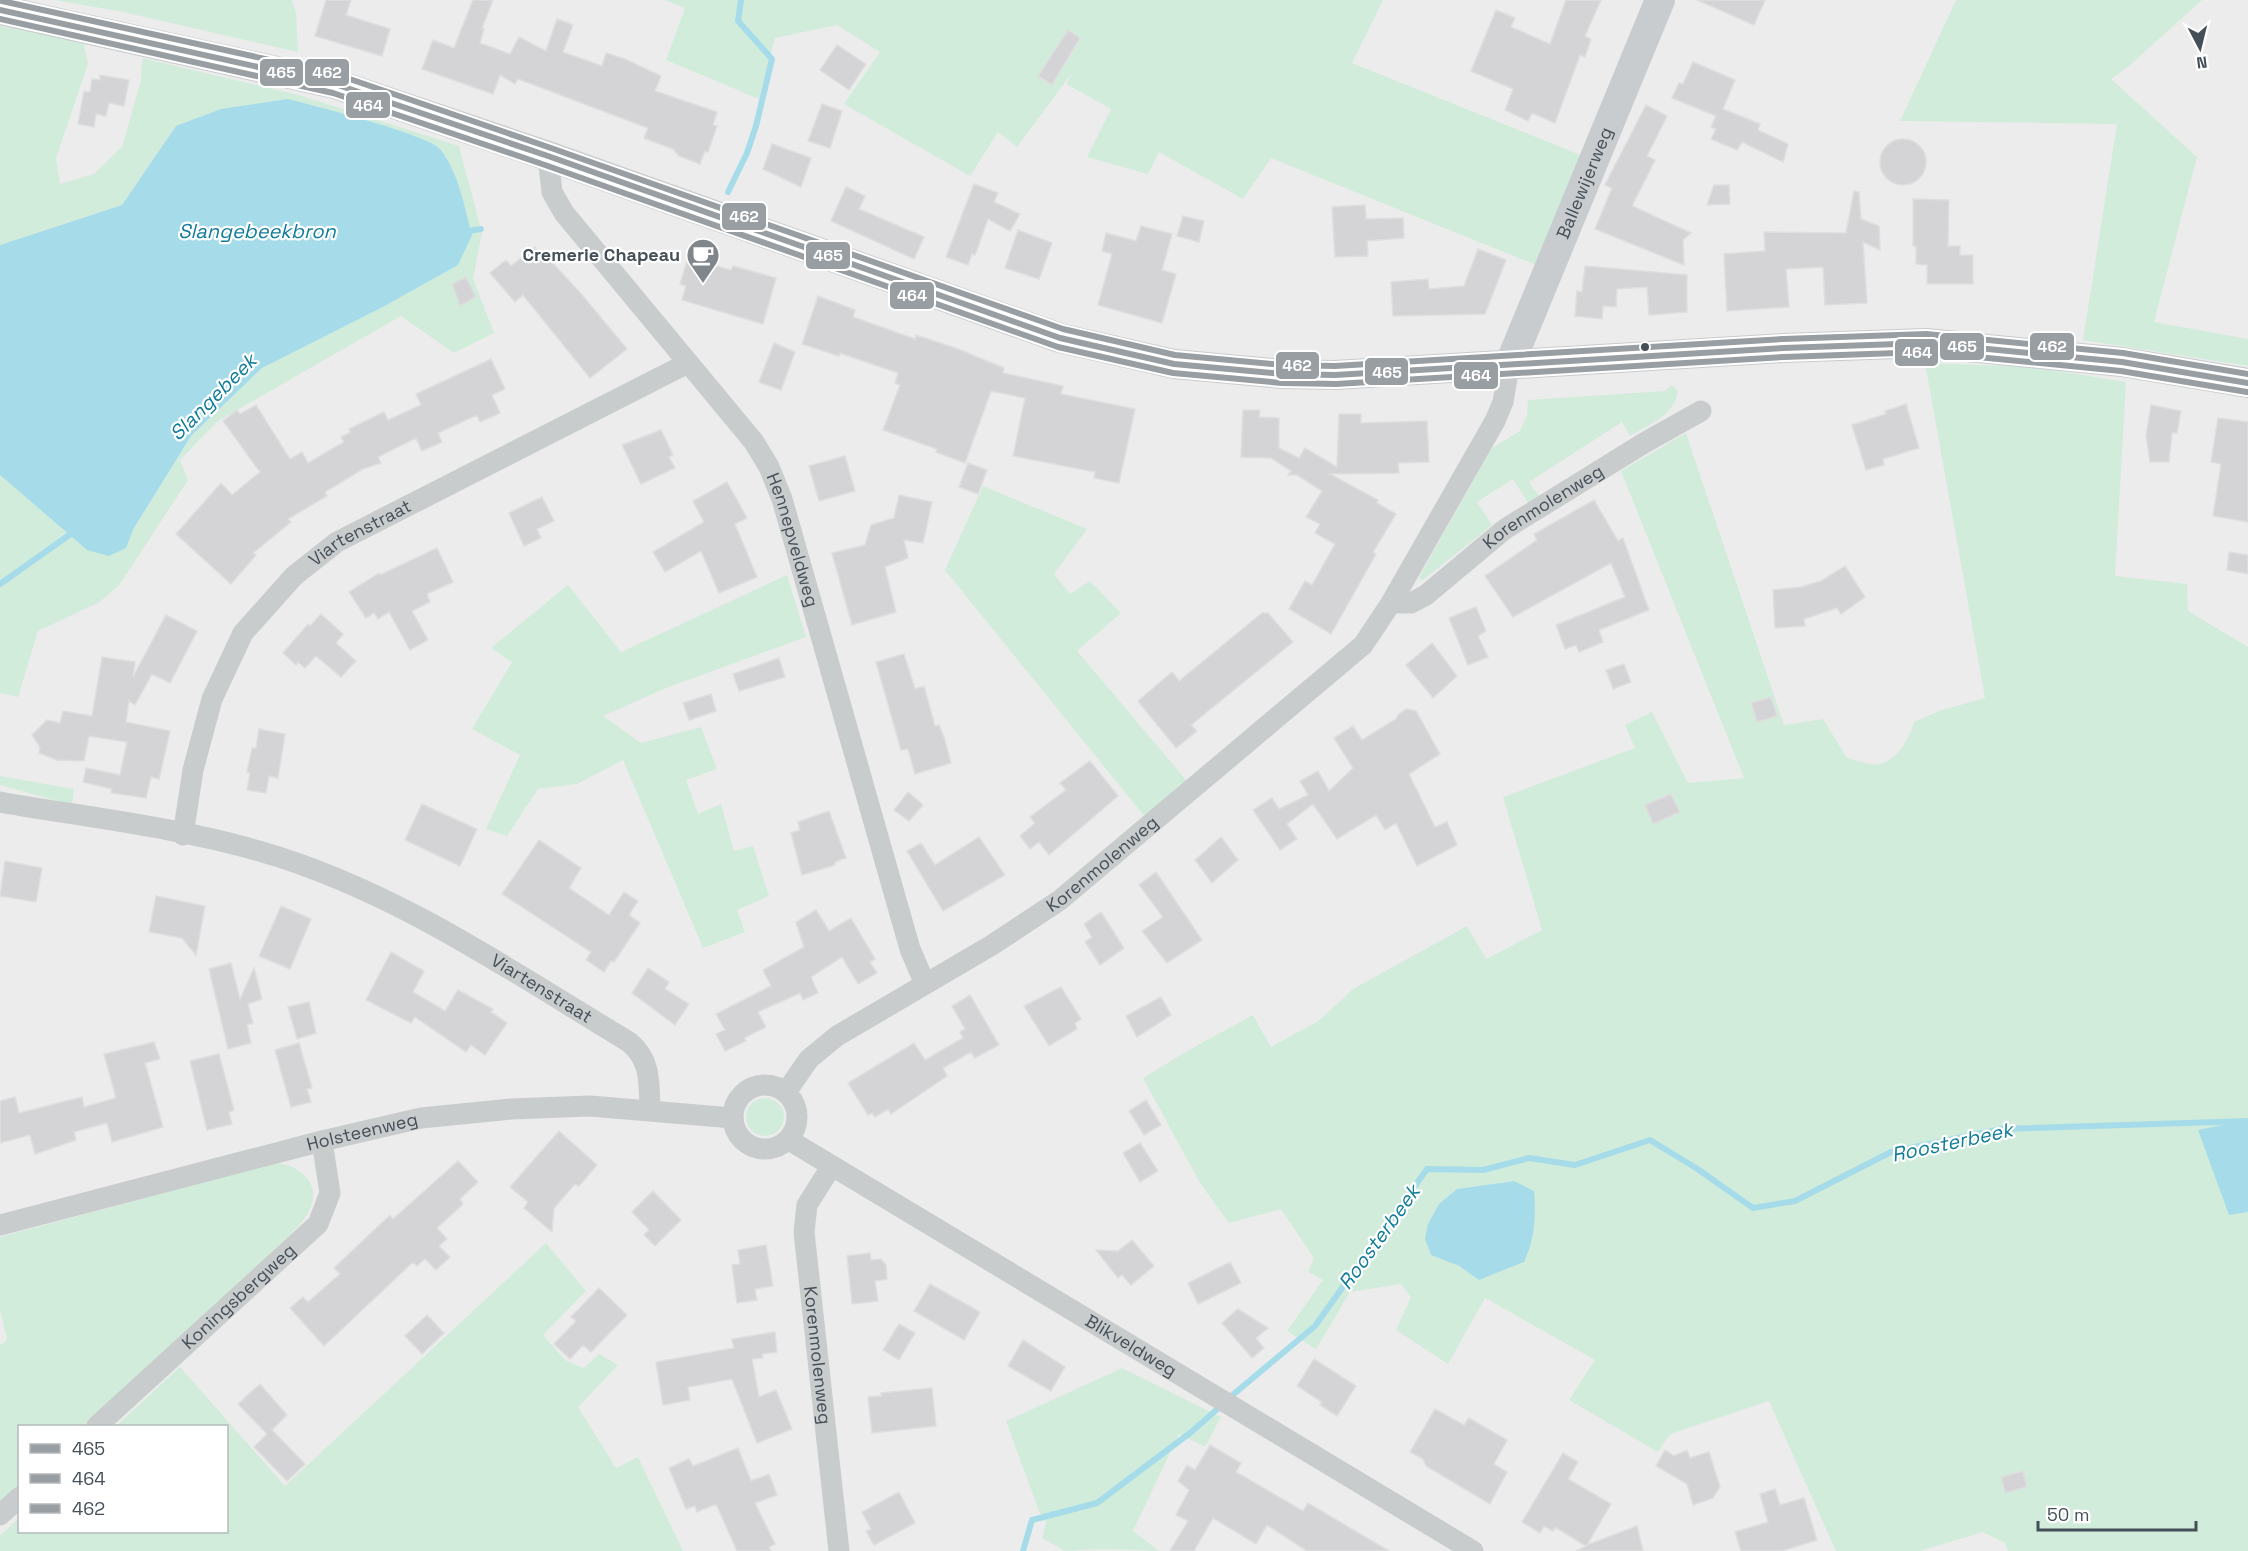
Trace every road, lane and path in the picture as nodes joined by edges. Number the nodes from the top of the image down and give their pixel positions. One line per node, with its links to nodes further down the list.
1 (1660, 0): 5 (street, Ballewijerweg)
2 (0, 10): 3 (street)
3 (548, 156): 4 (street, Hennepveldweg); 5 (street)
4 (686, 364): 10 (street, Viartenstraat); 11 (street, Hennepveldweg)
5 (1509, 366): 6 (street); 8 (street, Korenmolenweg)
6 (2248, 383)
7 (1701, 411): 8 (street, Korenmolenweg)
8 (1391, 603): 11 (street, Korenmolenweg)
9 (0, 802): 10 (street, Viartenstraat)
10 (183, 835): 13 (street, Viartenstraat)
11 (925, 984): 12 (street, Korenmolenweg)
12 (786, 1092): 14 (street); 15 (street)
13 (651, 1109): 14 (street, Holsteenweg); 16 (street, Holsteenweg)
14 (733, 1118): 15 (street)
15 (789, 1140): 17 (street, Blikveldweg)
16 (322, 1141): 18 (street, Holsteenweg); 19 (street, Koningsbergweg)
17 (831, 1167): 22 (street, Korenmolenweg); 23 (street, Blikveldweg)
18 (0, 1225)
19 (98, 1425)
20 (18, 1499): 21 (street)
21 (0, 1515)
22 (839, 1551)
23 (1473, 1551)

